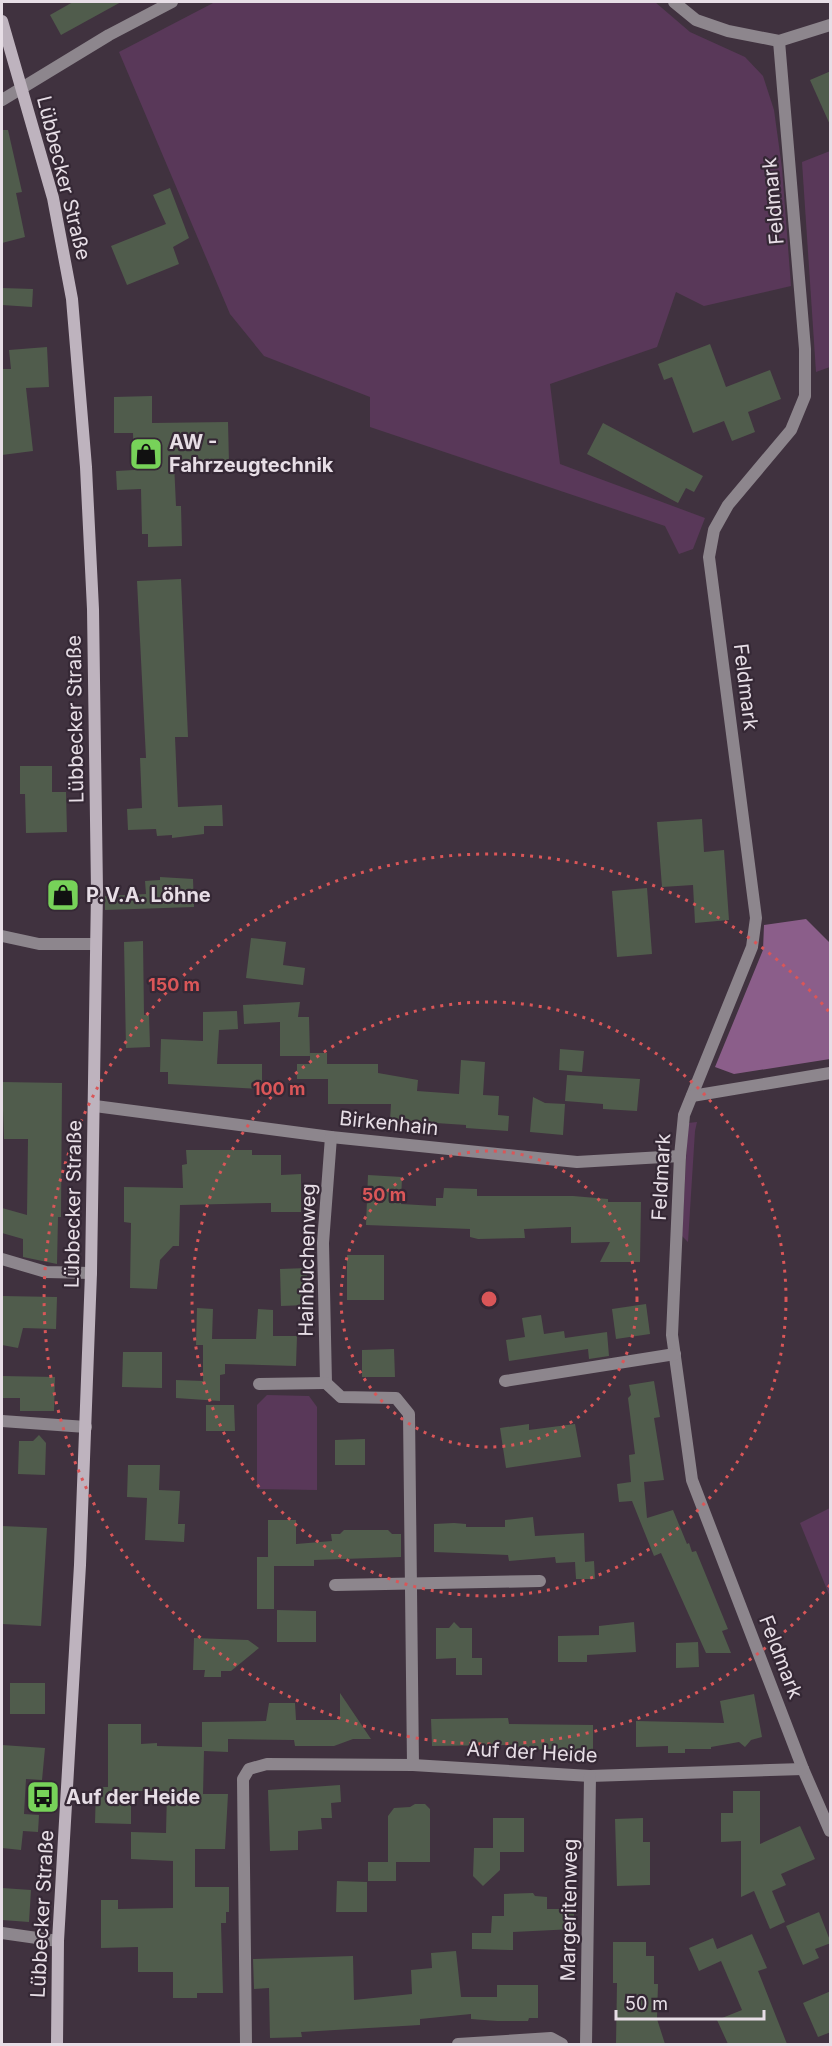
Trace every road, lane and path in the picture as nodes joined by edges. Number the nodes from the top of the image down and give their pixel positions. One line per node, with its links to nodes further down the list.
1 (172, 2): 6 (street)
2 (674, 2): 5 (street)
3 (2, 21): 6 (main road, Lübbecker Straße)
4 (831, 25): 5 (street)
5 (779, 41): 11 (street, Feldmark)
6 (22, 86): 7 (street); 9 (main road, Lübbecker Straße)
7 (2, 99)
8 (2, 936): 9 (street)
9 (96, 944): 12 (main road, Lübbecker Straße)
10 (831, 1073): 11 (street)
11 (692, 1096): 14 (street, Feldmark)
12 (95, 1106): 13 (street, Birkenhain); 16 (main road, Lübbecker Straße)
13 (331, 1137): 14 (street, Birkenhain); 19 (street, Hainbuchenweg)
14 (680, 1156): 17 (street, Feldmark)
15 (2, 1259): 16 (street)
16 (91, 1273): 22 (main road, Lübbecker Straße)
17 (675, 1354): 18 (street); 27 (street, Feldmark)
18 (505, 1380)
19 (326, 1383): 20 (street); 23 (street)
20 (259, 1384)
21 (2, 1421): 22 (street)
22 (86, 1427): 31 (main road, Lübbecker Straße)
23 (410, 1581): 24 (street); 25 (street); 26 (street)
24 (540, 1581)
25 (335, 1585)
26 (413, 1765): 28 (street, Auf der Heide); 33 (street, Auf der Heide)
27 (803, 1769): 28 (street, Auf der Heide); 29 (street, Feldmark)
28 (590, 1776): 36 (street, Margeritenweg)
29 (831, 1831)
30 (2, 1933): 31 (street)
31 (58, 1941): 32 (main road, Lübbecker Straße)
32 (57, 2044)
33 (246, 2044)
34 (458, 2044): 35 (street)
35 (562, 2044)
36 (586, 2044)

